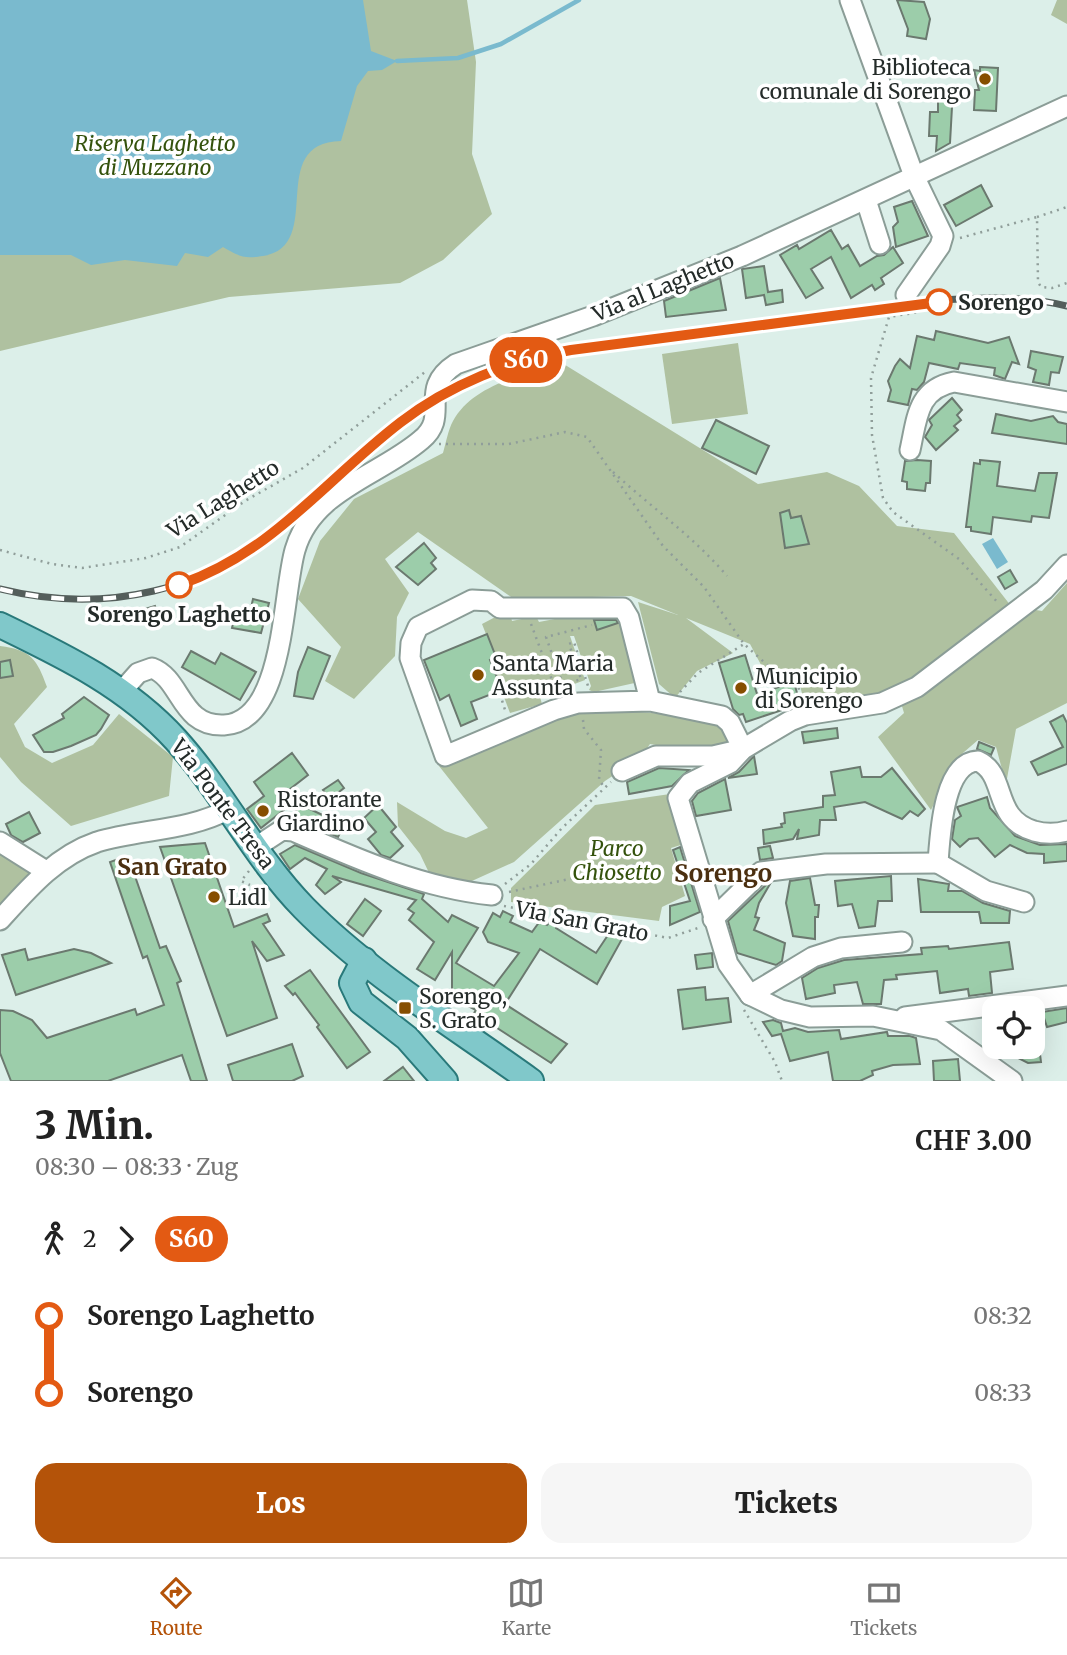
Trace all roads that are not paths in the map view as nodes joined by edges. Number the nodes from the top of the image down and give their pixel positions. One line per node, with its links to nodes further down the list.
1 (850, 0): 3 (street)
2 (1067, 106): 3 (street, Via al Laghetto)
3 (914, 176): 4 (street, Via al Laghetto); 6 (street)
4 (866, 200): 5 (street); 11 (street, Via al Laghetto)
5 (880, 244)
6 (913, 302)
7 (1067, 402): 8 (street)
8 (910, 450)
9 (1067, 565): 13 (street)
10 (0, 625): 11 (main road, Via Ponte Tresa)
11 (122, 691): 15 (main road, Via Ponte Tresa)
12 (650, 701): 12 (street); 13 (street)
13 (743, 749): 14 (street); 23 (street)
14 (622, 771)
15 (229, 809): 18 (main road, Via Ponte Tresa); 20 (street)
16 (1067, 831): 19 (street)
17 (0, 842): 20 (street)
18 (256, 848): 21 (street, Via San Grato); 26 (main road, Via Ponte Tresa)
19 (939, 863): 22 (street); 23 (street)
20 (46, 871): 24 (street)
21 (492, 895)
22 (1024, 902)
23 (713, 919): 28 (street)
24 (0, 920)
25 (902, 942): 28 (street)
26 (364, 960): 30 (main road); 31 (main road, Via Ponte Tresa)
27 (1067, 996): 29 (street)
28 (745, 999): 29 (street)
29 (890, 1019): 32 (street)
30 (444, 1081)
31 (531, 1081)
32 (1013, 1081)

